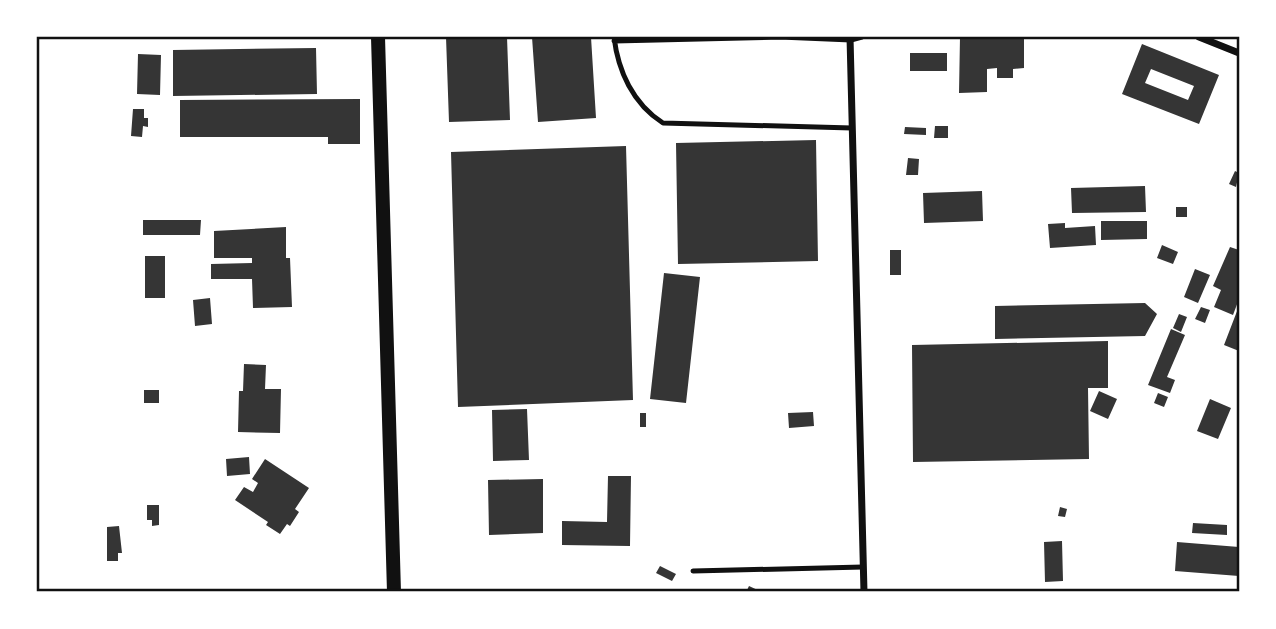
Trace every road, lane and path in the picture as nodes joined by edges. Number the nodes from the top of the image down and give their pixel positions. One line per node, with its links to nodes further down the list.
1 (378, 37): 11 (main road)
2 (780, 37): 5 (lane); 6 (lane)
3 (862, 37): 5 (lane)
4 (1199, 37): 7 (street)
5 (850, 38): 8 (street)
6 (614, 39): 8 (lane)
7 (1239, 53)
8 (852, 128): 9 (street)
9 (863, 567): 10 (lane); 12 (street)
10 (692, 571)
11 (394, 592)
12 (864, 592)

